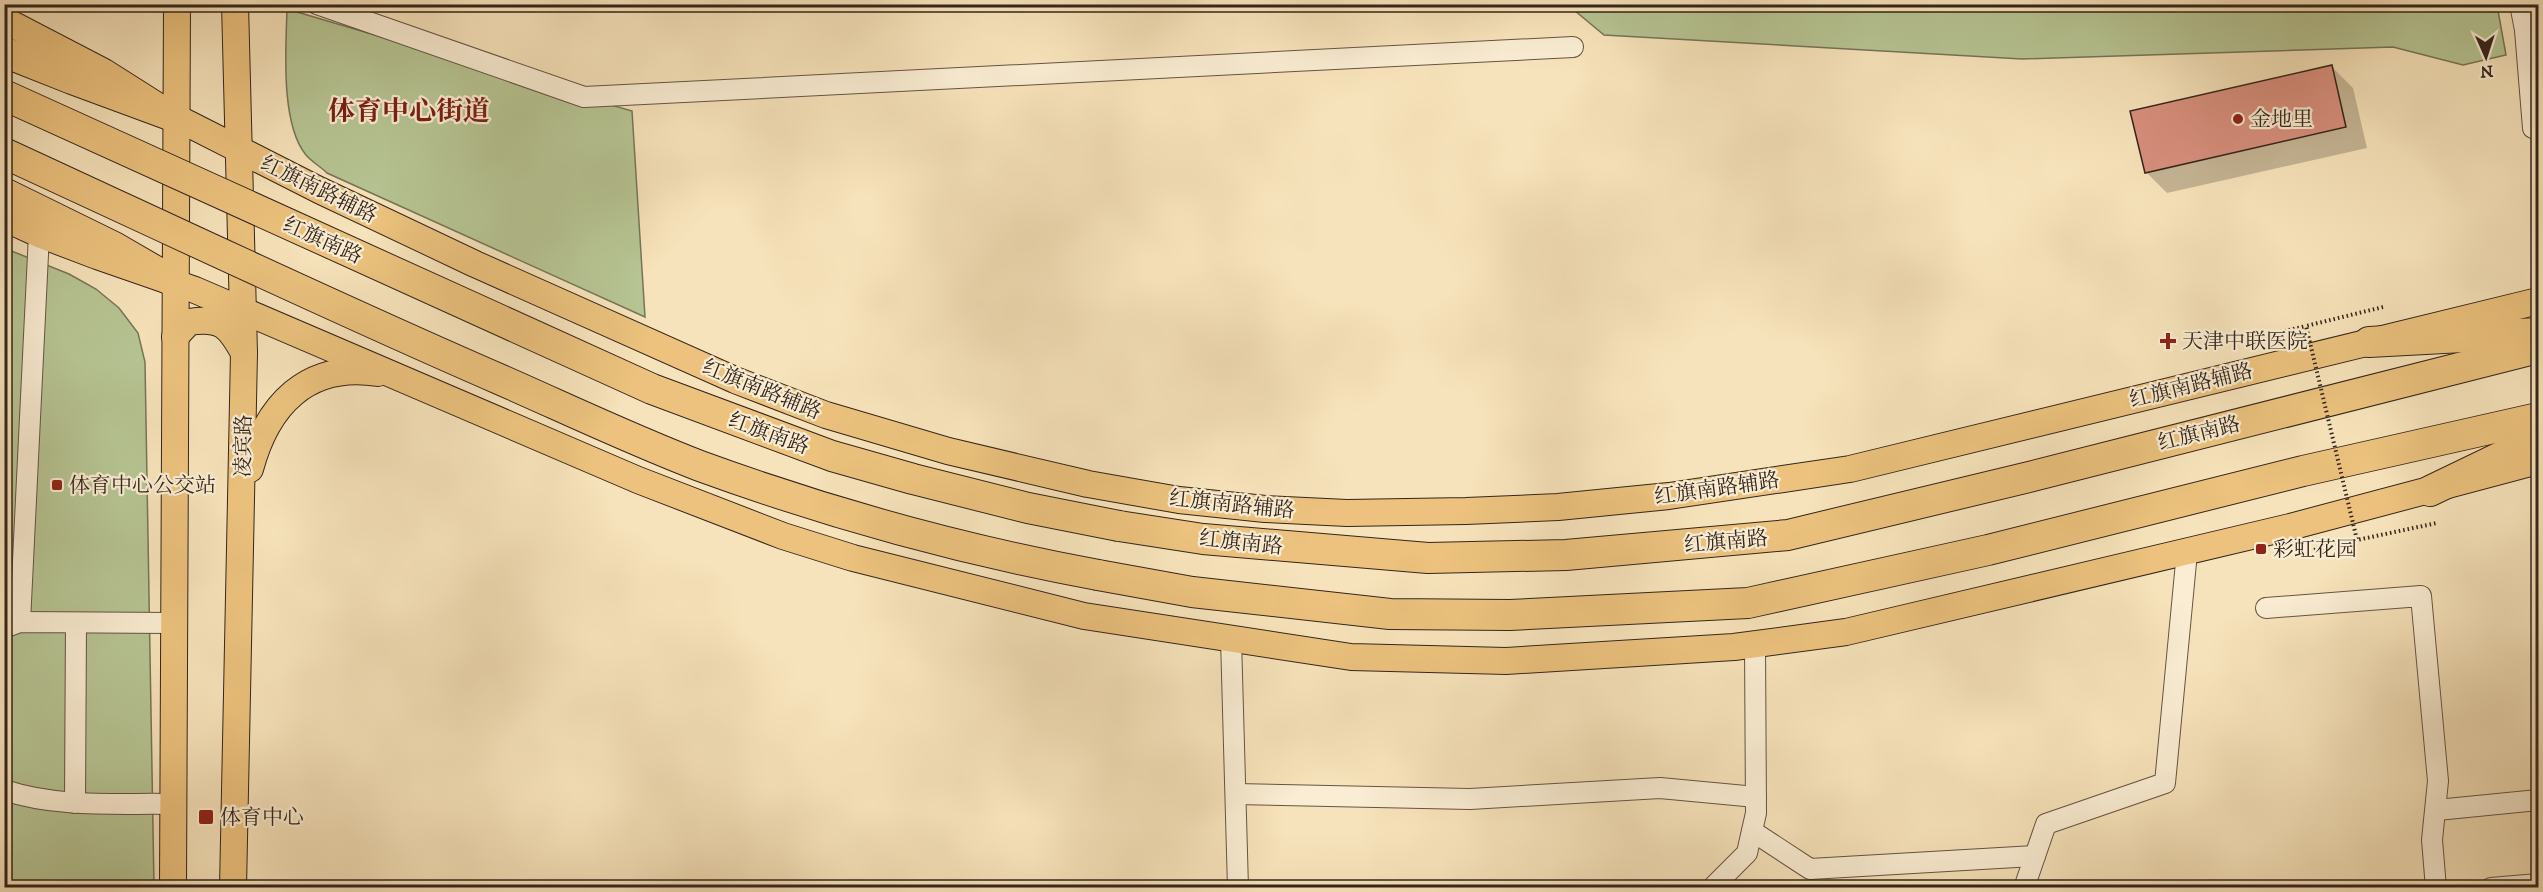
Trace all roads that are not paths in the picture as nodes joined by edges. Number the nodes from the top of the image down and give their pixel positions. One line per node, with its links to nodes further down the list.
1 (177, 4): 10 (main road)
2 (235, 4): 12 (main road, 凌宾路)
3 (317, 4): 7 (street)
4 (2520, 4): 6 (street)
5 (4, 20): 10 (main road, 红旗南路辅路)
6 (2531, 29): 11 (street)
7 (1573, 47)
8 (4, 51): 10 (highway)
9 (4, 95): 23 (highway, 红旗南路, bridge)
10 (175, 117): 12 (main road, 红旗南路辅路); 17 (main road)
11 (2538, 130)
12 (239, 149): 19 (main road, 凌宾路); 22 (main road, 红旗南路辅路)
13 (4, 153): 26 (highway, bridge)
14 (4, 193): 17 (highway)
15 (4, 218): 16 (main road)
16 (39, 234): 17 (main road); 35 (street)
17 (176, 283): 19 (main road); 21 (main road)
18 (2538, 301): 22 (main road, 红旗南路辅路)
19 (243, 310): 24 (main road, 凌宾路); 25 (main road)
20 (2538, 333): 22 (highway)
21 (175, 337): 24 (main road); 34 (main road)
22 (2369, 342)
23 (2538, 348)
24 (244, 353): 30 (main road, 凌宾路)
25 (396, 375): 30 (main road); 36 (main road)
26 (2538, 418)
27 (2538, 439): 29 (highway)
28 (2538, 461): 29 (main road)
29 (2430, 491): 31 (main road)
30 (242, 497): 49 (main road, 凌宾路)
31 (2187, 552): 37 (main road); 46 (street)
32 (2265, 608): 44 (street)
33 (76, 623): 34 (street); 35 (street); 42 (street)
34 (173, 623): 43 (main road)
35 (12, 625)
36 (1231, 639): 37 (main road); 39 (street)
37 (1755, 644): 40 (street)
38 (4, 790): 42 (street)
39 (1236, 794): 40 (street); 50 (street)
40 (1756, 797): 45 (street)
41 (2538, 800): 44 (street)
42 (75, 803): 43 (street)
43 (173, 804): 48 (main road)
44 (2437, 810): 53 (street)
45 (1752, 831): 46 (street); 51 (street)
46 (2035, 856): 52 (street)
47 (2538, 884): 54 (street)
48 (173, 888)
49 (233, 888)
50 (1239, 888)
51 (1712, 888)
52 (2024, 888)
53 (2436, 888)
54 (2491, 888)

